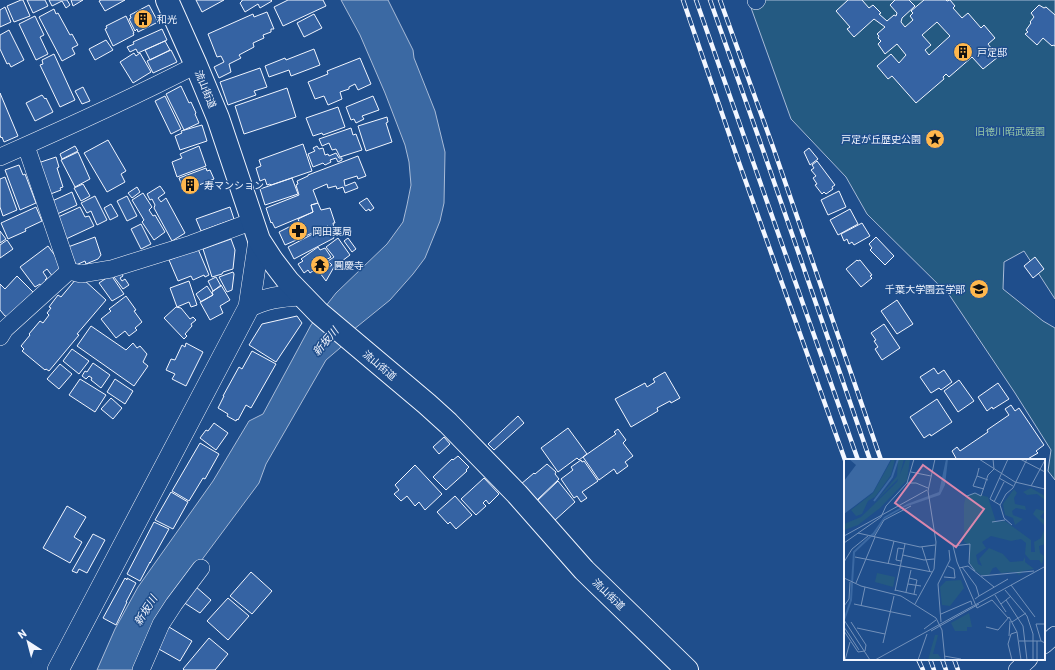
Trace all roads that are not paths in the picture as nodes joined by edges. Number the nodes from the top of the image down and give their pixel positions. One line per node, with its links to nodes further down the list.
1 (167, 0): 2 (main road, 流山街道)
2 (196, 65): 3 (street); 5 (main road, 流山街道)
3 (26, 146): 4 (street); 6 (street)
4 (0, 158)
5 (256, 230): 6 (street); 7 (main road, 流山街道); 8 (street)
6 (69, 271): 9 (street)
7 (301, 295): 8 (street); 16 (main road, 流山街道)
8 (249, 307): 14 (street)
9 (0, 337)
10 (201, 568): 15 (street)
11 (1055, 635): 12 (street)
12 (1045, 644)
13 (1028, 660): 17 (street)
14 (58, 670)
15 (141, 670)
16 (687, 670)
17 (1017, 670)

